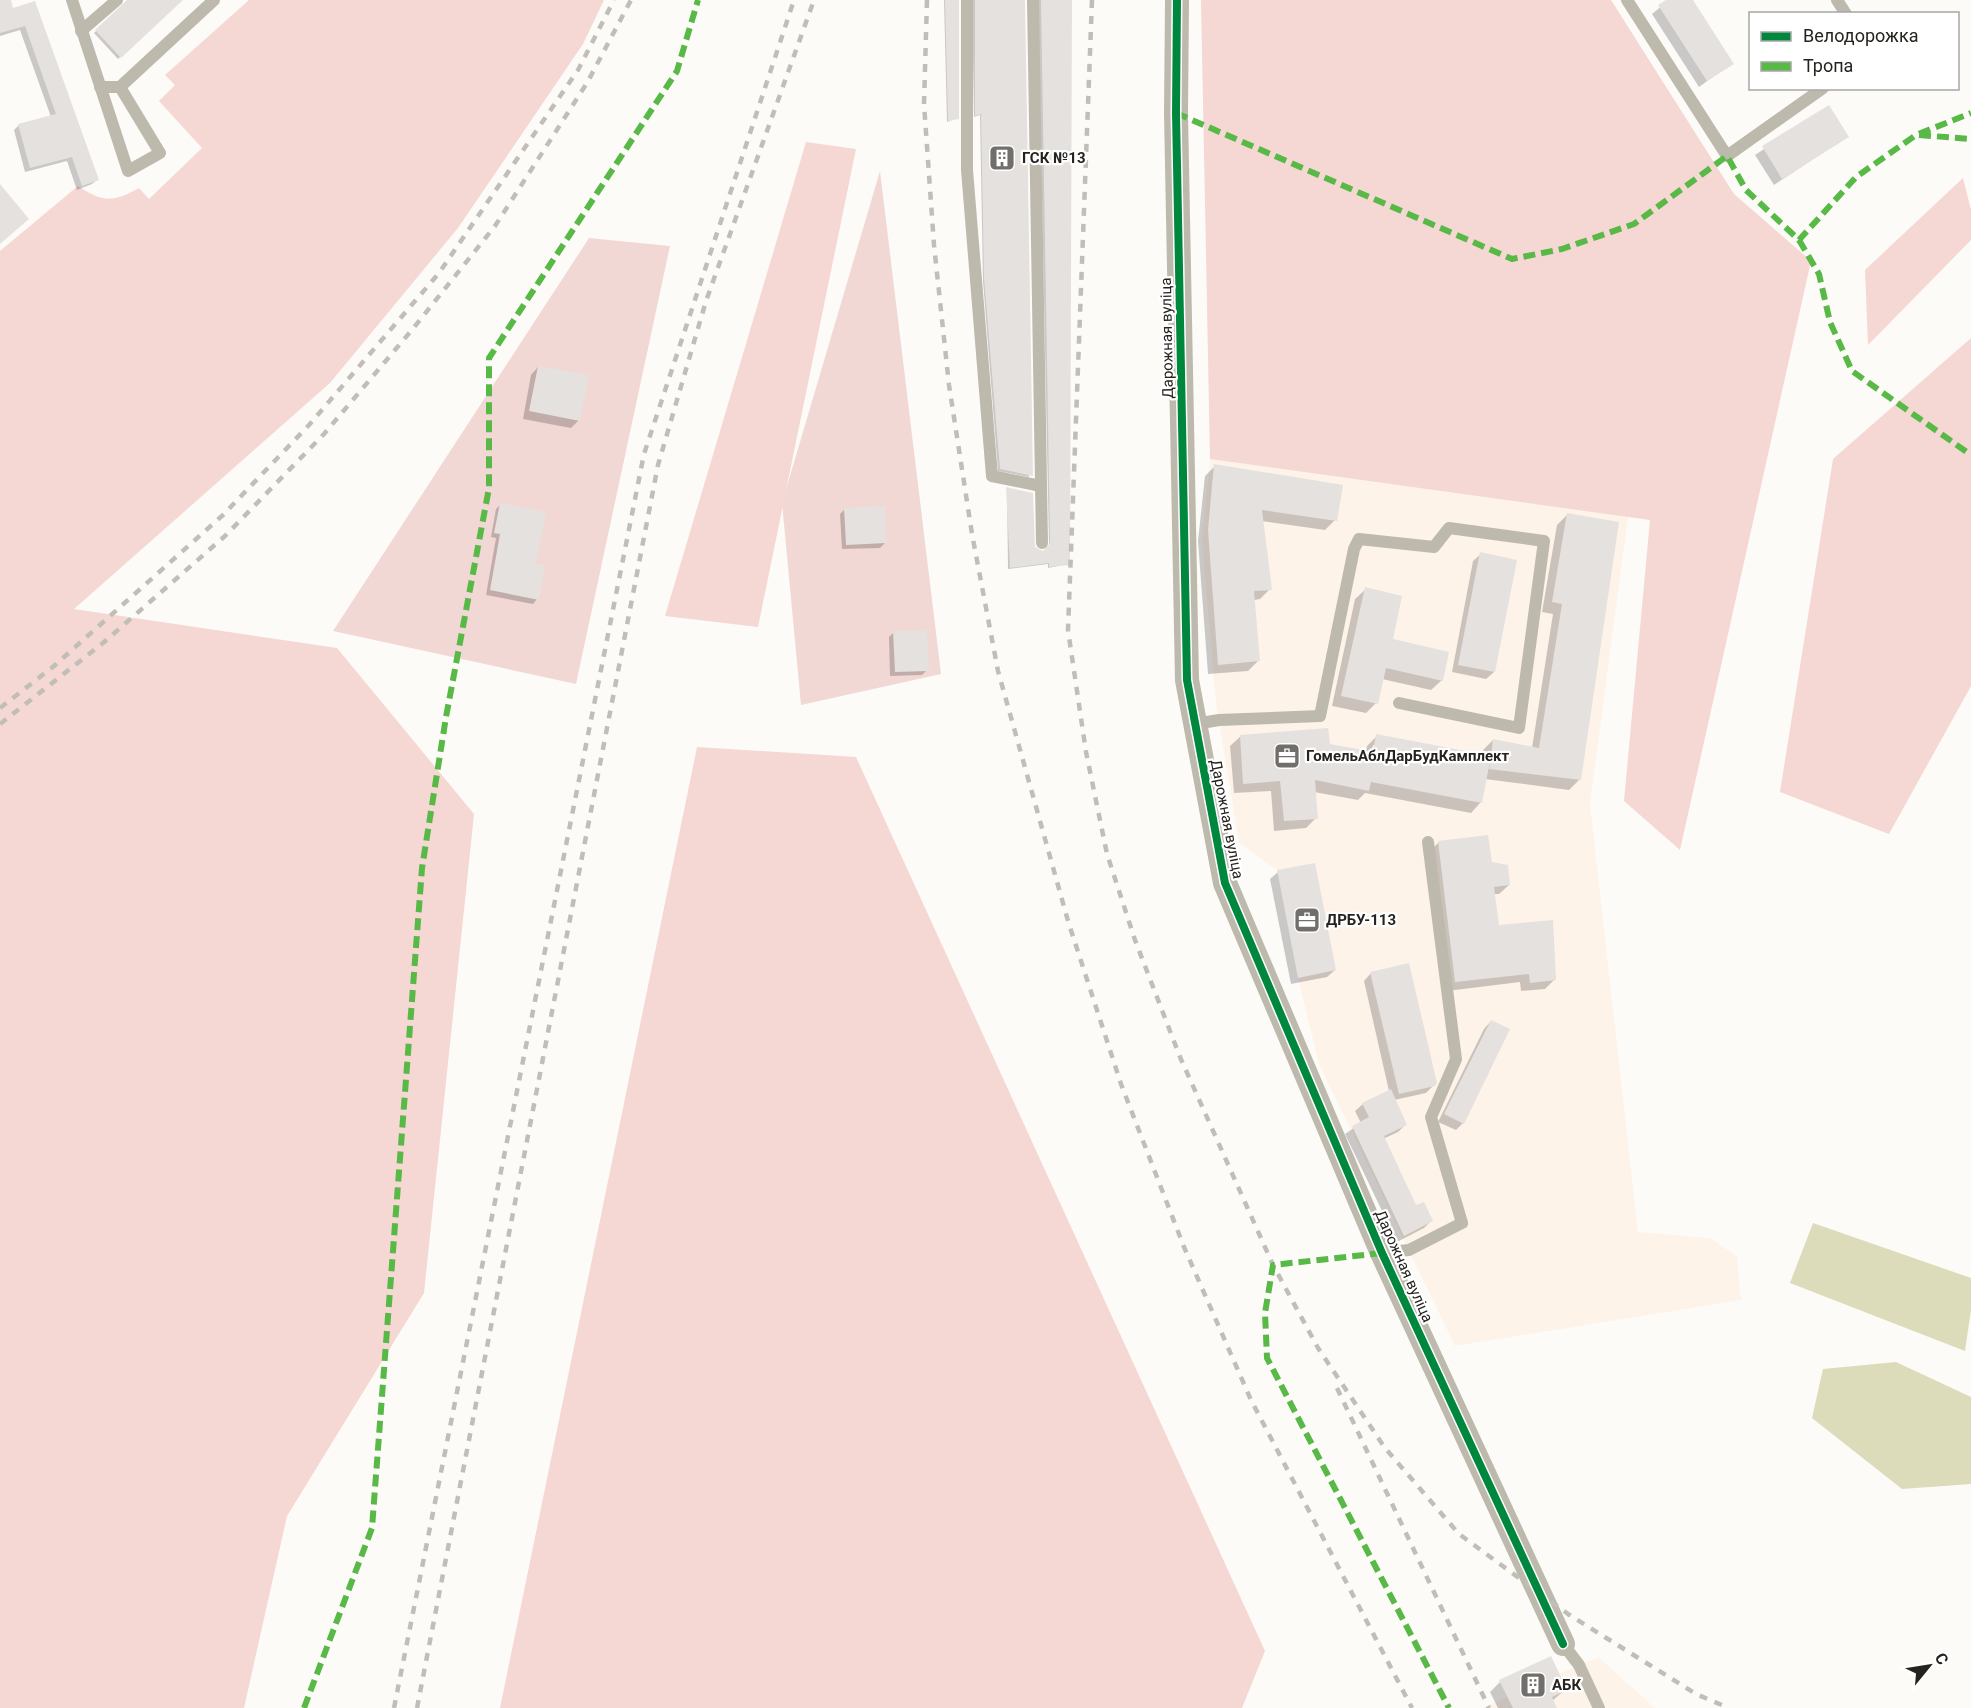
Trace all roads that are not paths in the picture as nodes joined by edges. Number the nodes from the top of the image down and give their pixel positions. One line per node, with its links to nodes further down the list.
1 (72, 0): 8 (lane)
2 (117, 0): 8 (lane)
3 (214, 0): 10 (lane)
4 (967, 0): 12 (lane)
5 (1033, 0): 12 (lane)
6 (1177, 0): 15 (street, Дарожная вуліца)
7 (1627, 0): 11 (lane)
8 (81, 31): 9 (lane)
9 (100, 87): 10 (lane); 10 (lane)
10 (120, 87)
11 (1820, 90)
12 (1041, 486): 13 (lane)
13 (1042, 543)
14 (1399, 703): 15 (lane)
15 (1195, 724): 17 (street, Дарожная вуліца)
16 (1428, 842): 17 (lane)
17 (1382, 1253): 18 (street, Дарожная вуліца)
18 (1563, 1644): 19 (lane)
19 (1599, 1708)

